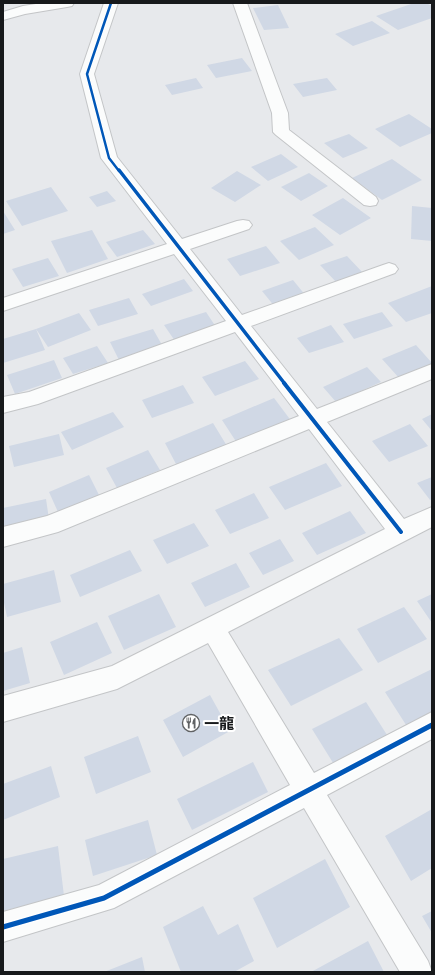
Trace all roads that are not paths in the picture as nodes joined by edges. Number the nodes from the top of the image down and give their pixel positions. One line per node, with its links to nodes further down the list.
1 (67, 3): 4 (street)
2 (111, 3): 7 (street)
3 (240, 3): 5 (street)
4 (3, 16)
5 (370, 201)
6 (243, 225): 7 (street)
7 (178, 247): 9 (street); 10 (street)
8 (389, 269): 10 (street)
9 (3, 305)
10 (238, 324): 12 (street); 13 (street)
11 (432, 371): 13 (street)
12 (3, 405)
13 (313, 419): 15 (street); 16 (street)
14 (432, 516): 15 (street)
15 (401, 532): 17 (street)
16 (3, 537)
17 (212, 628): 18 (street); 20 (street)
18 (3, 709)
19 (432, 725): 20 (street)
20 (309, 790): 21 (street); 22 (street)
21 (3, 927)
22 (417, 972)

